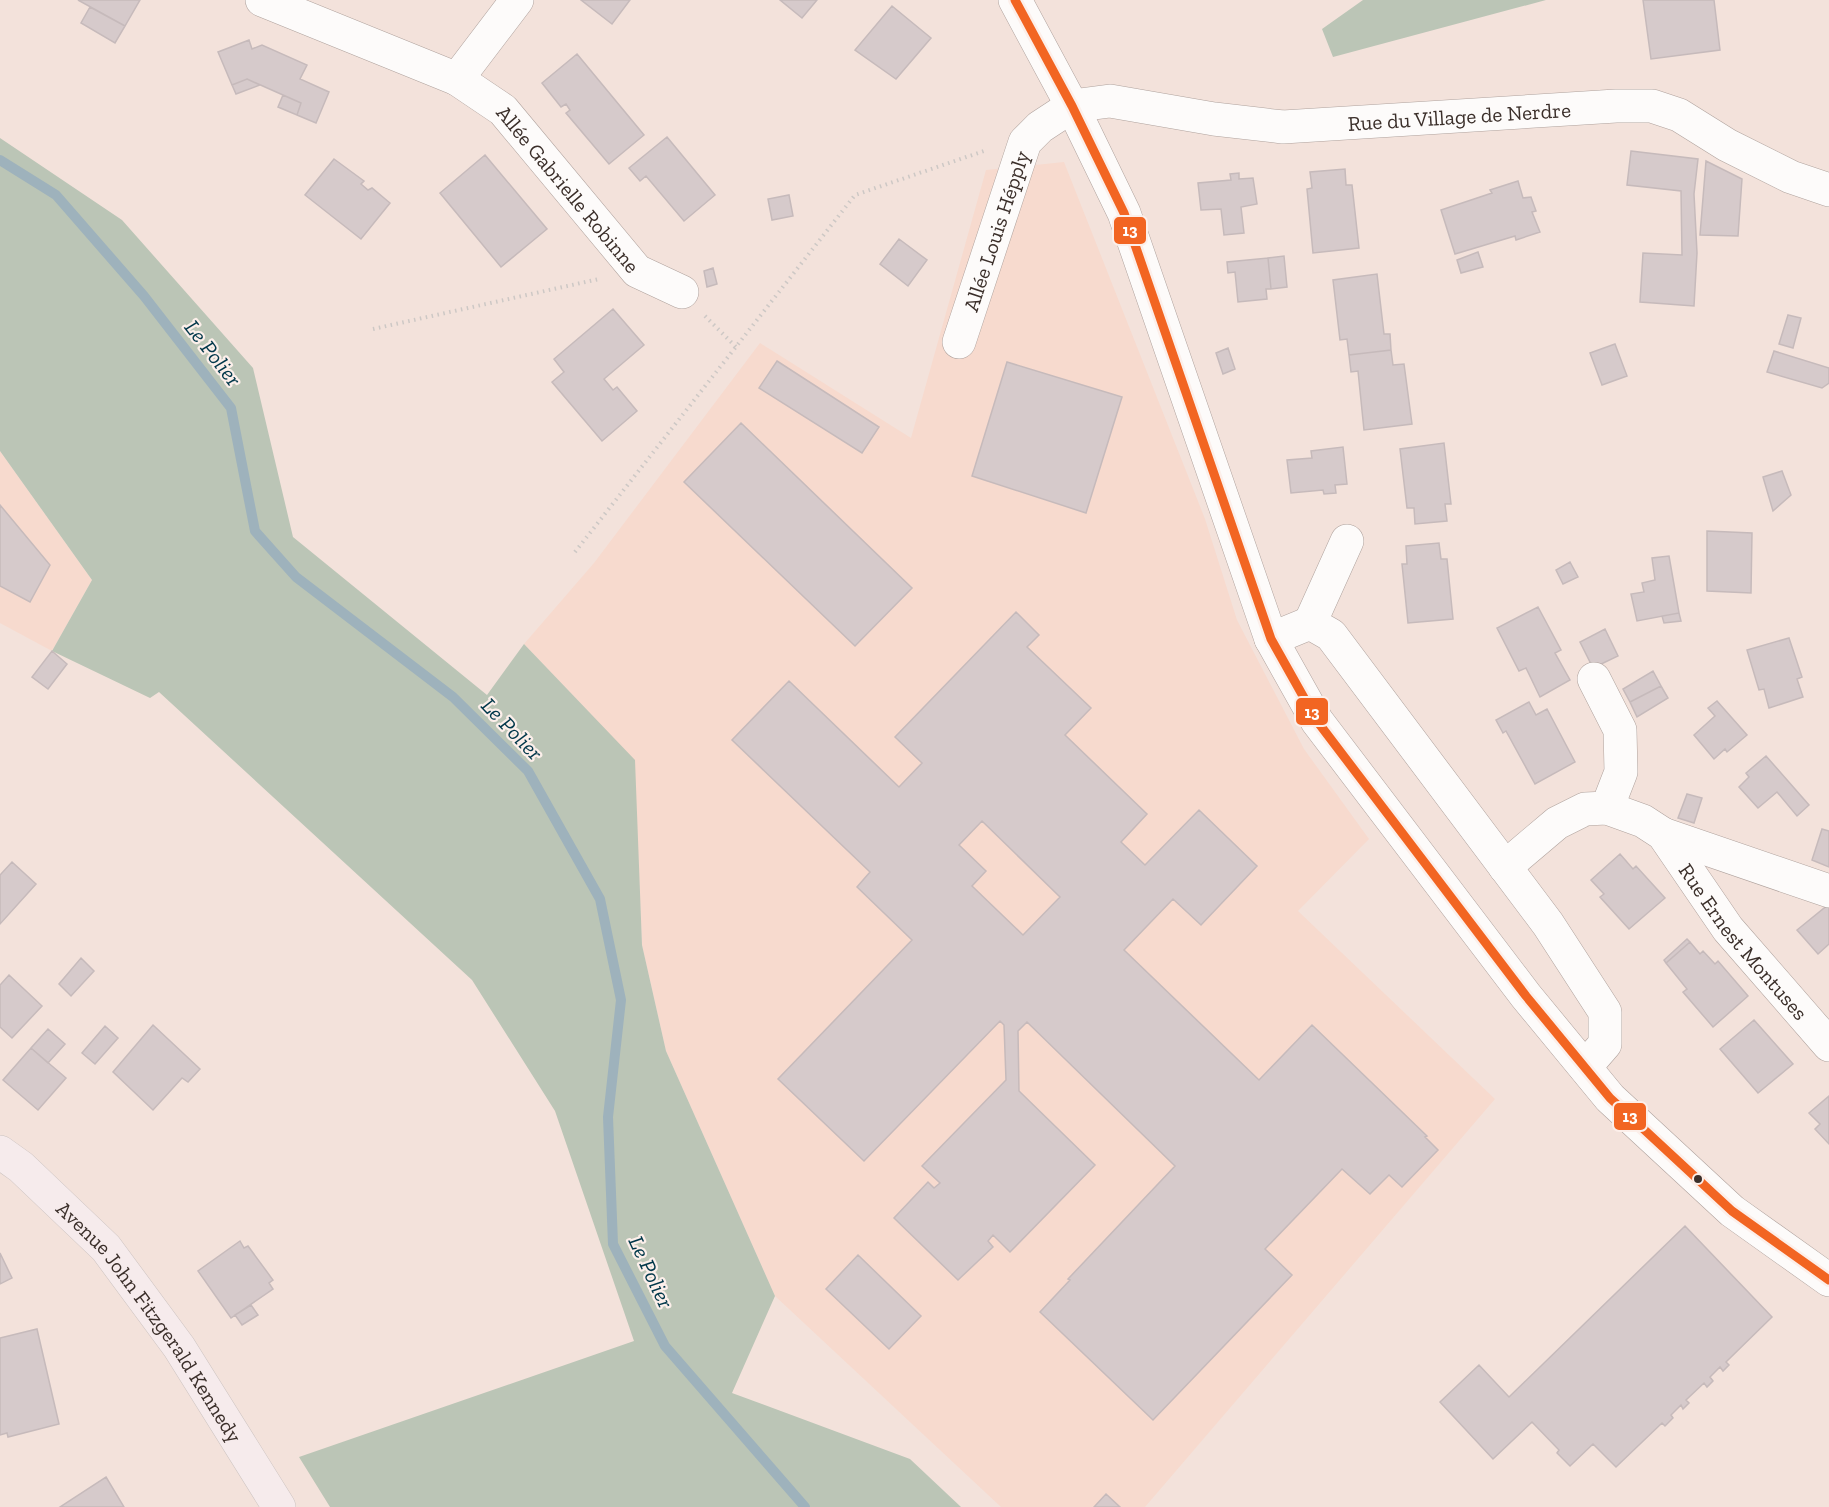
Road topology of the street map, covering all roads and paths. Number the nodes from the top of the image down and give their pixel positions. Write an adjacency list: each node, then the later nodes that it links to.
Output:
1 (262, 0): 4 (street, Allée Gabrielle Robinne)
2 (517, 0): 4 (street)
3 (1015, 0): 5 (street)
4 (457, 79): 8 (street, Allée Gabrielle Robinne)
5 (1072, 106): 6 (street, Allée Louis Hépply); 7 (street, Rue du Village de Nerdre); 16 (street)
6 (1025, 142): 11 (street, Allée Louis Hépply); 12 (path)
7 (1829, 190)
8 (637, 271): 9 (street, Allée Gabrielle Robinne); 10 (path)
9 (682, 292): 12 (path)
10 (373, 329)
11 (958, 342)
12 (736, 347): 14 (path)
13 (1347, 541): 15 (street)
14 (574, 552)
15 (1310, 623): 16 (street); 20 (street)
16 (1271, 639): 23 (street)
17 (1594, 679): 18 (street)
18 (1607, 808): 19 (street, Rue Ernest Montuses); 20 (street, Rue Ernest Montuses)
19 (1663, 834): 21 (street, Rue Ernest Montuses); 22 (street, Rue Ernest Montuses)
20 (1505, 867): 23 (street)
21 (1829, 891)
22 (1829, 1045)
23 (1585, 1067): 25 (street)
24 (0, 1152): 26 (main road, Avenue John Fitzgerald Kennedy)
25 (1829, 1280)
26 (279, 1507)

